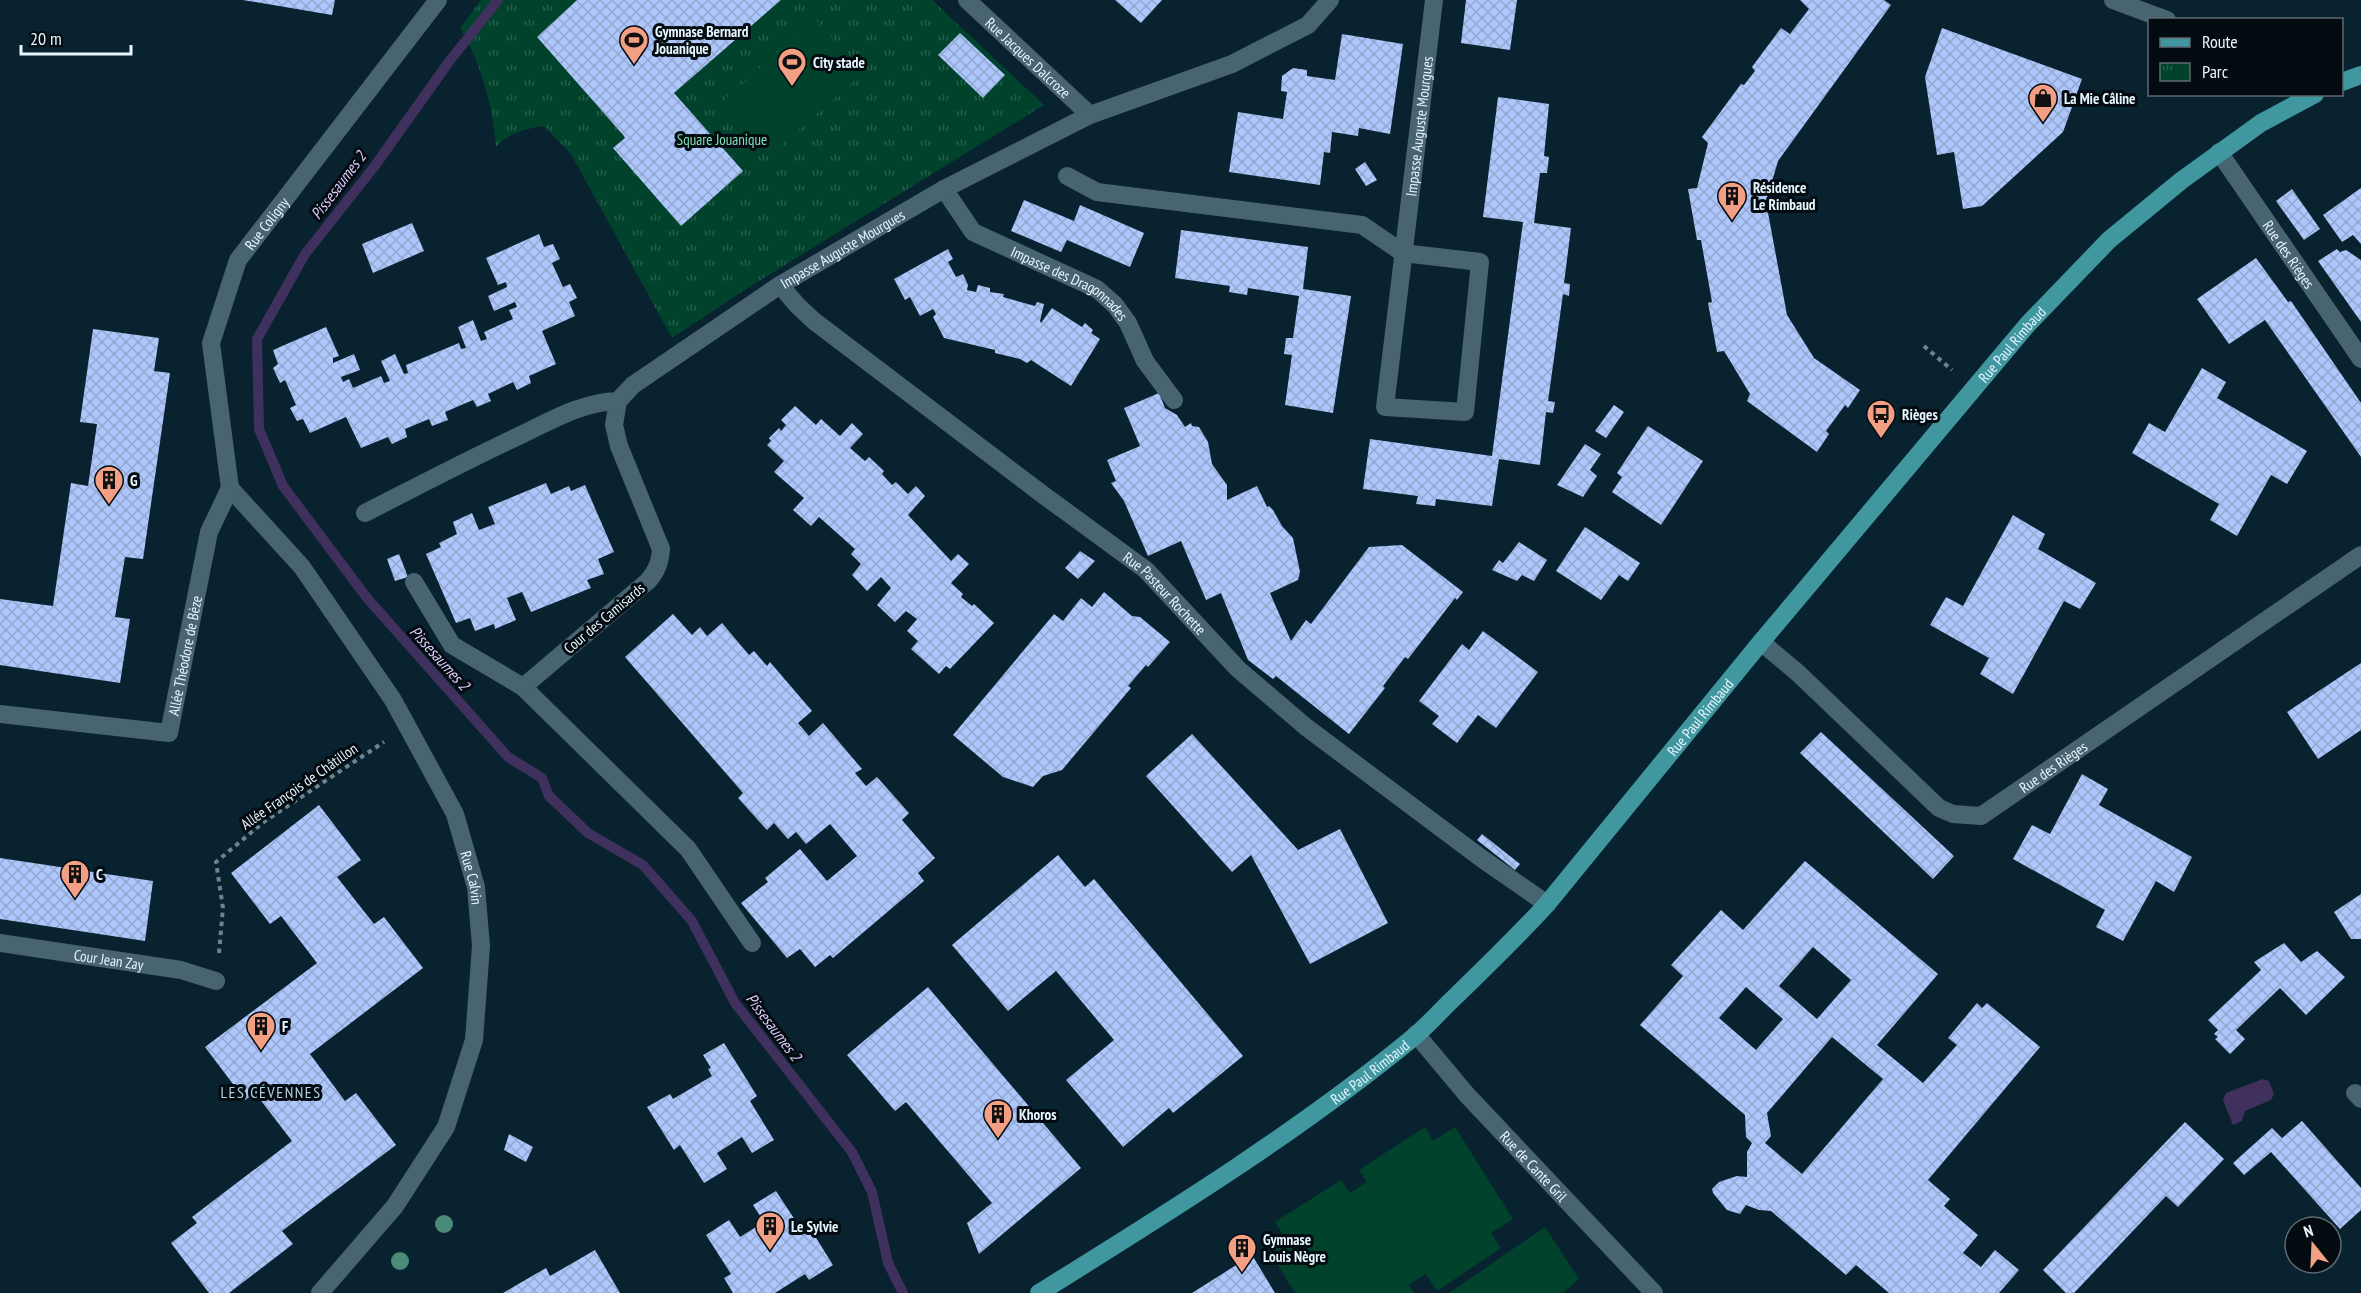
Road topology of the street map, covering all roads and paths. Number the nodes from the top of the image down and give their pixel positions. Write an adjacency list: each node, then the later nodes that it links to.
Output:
1 (438, 0): 19 (street, Rue Coligny)
2 (967, 0): 8 (street, Rue Jacques Dalcroze)
3 (1330, 0): 8 (street, Impasse Auguste Mourgues)
4 (1434, 0): 12 (street, Impasse Auguste Mourgues)
5 (2113, 0): 6 (street)
6 (2162, 18)
7 (2311, 96): 9 (main road, Rue Paul Rimbaud)
8 (1090, 115): 11 (street, Impasse Auguste Mourgues)
9 (2218, 152): 16 (street, Rue des Rièges); 23 (main road, Rue Paul Rimbaud)
10 (1067, 176): 12 (street, Impasse Auguste Mourgues)
11 (944, 189): 13 (street, Impasse Auguste Mourgues); 17 (street, Impasse des Dragonnades)
12 (1403, 253): 12 (street, Impasse Auguste Mourgues)
13 (780, 285): 18 (street, Impasse Auguste Mourgues); 27 (street, Rue Pasteur Rochette)
14 (1924, 346): 15 (path)
15 (1934, 355)
16 (2361, 359)
17 (1174, 400)
18 (618, 401): 20 (street); 24 (street, Cour des Camisards)
19 (230, 488): 25 (street, Allée Théodore de Bèze); 26 (street, Rue Calvin)
20 (365, 513)
21 (2361, 555): 23 (street, Rue des Rièges)
22 (414, 582): 24 (street)
23 (1761, 642): 27 (main road, Rue Paul Rimbaud)
24 (523, 687): 29 (street)
25 (0, 714)
26 (407, 726): 30 (path, Allée François de Châtillon); 32 (street, Rue Calvin)
27 (1547, 904): 31 (main road, Rue Paul Rimbaud)
28 (0, 943): 30 (street, Cour Jean Zay)
29 (753, 943)
30 (216, 981)
31 (1416, 1035): 33 (main road, Rue Paul Rimbaud); 34 (street, Rue de Cante Gril)
32 (320, 1293)
33 (1039, 1293)
34 (1654, 1293)

